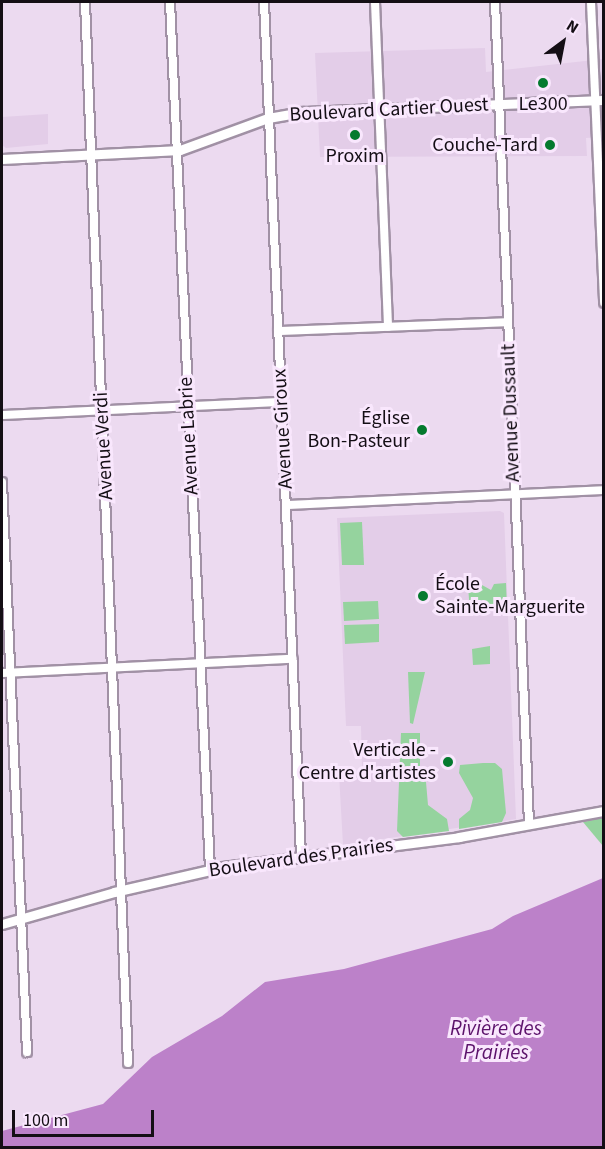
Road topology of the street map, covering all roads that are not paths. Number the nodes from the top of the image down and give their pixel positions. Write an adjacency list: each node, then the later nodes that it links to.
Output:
1 (85, 2): 12 (street, Avenue Verdi)
2 (170, 2): 11 (street, Avenue Labrie)
3 (264, 2): 10 (street, Avenue Giroux)
4 (375, 2): 9 (street)
5 (495, 2): 8 (street, Avenue Dussault)
6 (591, 2): 7 (street)
7 (599, 100): 8 (street, Boulevard Cartier Ouest); 14 (street)
8 (499, 104): 9 (street, Boulevard Cartier Ouest); 15 (street, Avenue Dussault)
9 (381, 109): 10 (street, Boulevard Cartier Ouest); 16 (street)
10 (268, 118): 11 (street, Boulevard Cartier Ouest); 17 (street, Avenue Giroux)
11 (177, 150): 12 (street, Boulevard Cartier Ouest); 19 (street, Avenue Labrie)
12 (91, 155): 13 (street, Boulevard Cartier Ouest); 20 (street, Avenue Verdi)
13 (2, 159)
14 (603, 303)
15 (508, 322): 16 (street); 24 (street, Avenue Dussault)
16 (388, 327): 17 (street)
17 (278, 331): 18 (street, Avenue Giroux)
18 (280, 402): 19 (street); 25 (street, Avenue Giroux)
19 (188, 406): 20 (street); 27 (street, Avenue Labrie)
20 (102, 410): 21 (street); 28 (street, Avenue Verdi)
21 (2, 415)
22 (2, 482): 29 (street)
23 (603, 490): 24 (street)
24 (515, 494): 25 (street); 31 (street, Avenue Dussault)
25 (287, 505): 26 (street, Avenue Giroux)
26 (293, 659): 27 (street); 32 (street, Avenue Giroux)
27 (199, 664): 28 (street); 33 (street, Avenue Labrie)
28 (113, 668): 29 (street); 34 (street, Avenue Verdi)
29 (6, 673): 35 (street)
30 (603, 811): 31 (street, Boulevard des Prairies)
31 (529, 824): 32 (street, Boulevard des Prairies)
32 (301, 857): 33 (street, Boulevard des Prairies)
33 (210, 870): 34 (street, Boulevard des Prairies)
34 (122, 890): 35 (street, Boulevard des Prairies); 38 (street, Avenue Verdi)
35 (19, 917): 36 (street, Boulevard des Prairies); 37 (street)
36 (2, 924)
37 (27, 1052)
38 (128, 1063)

